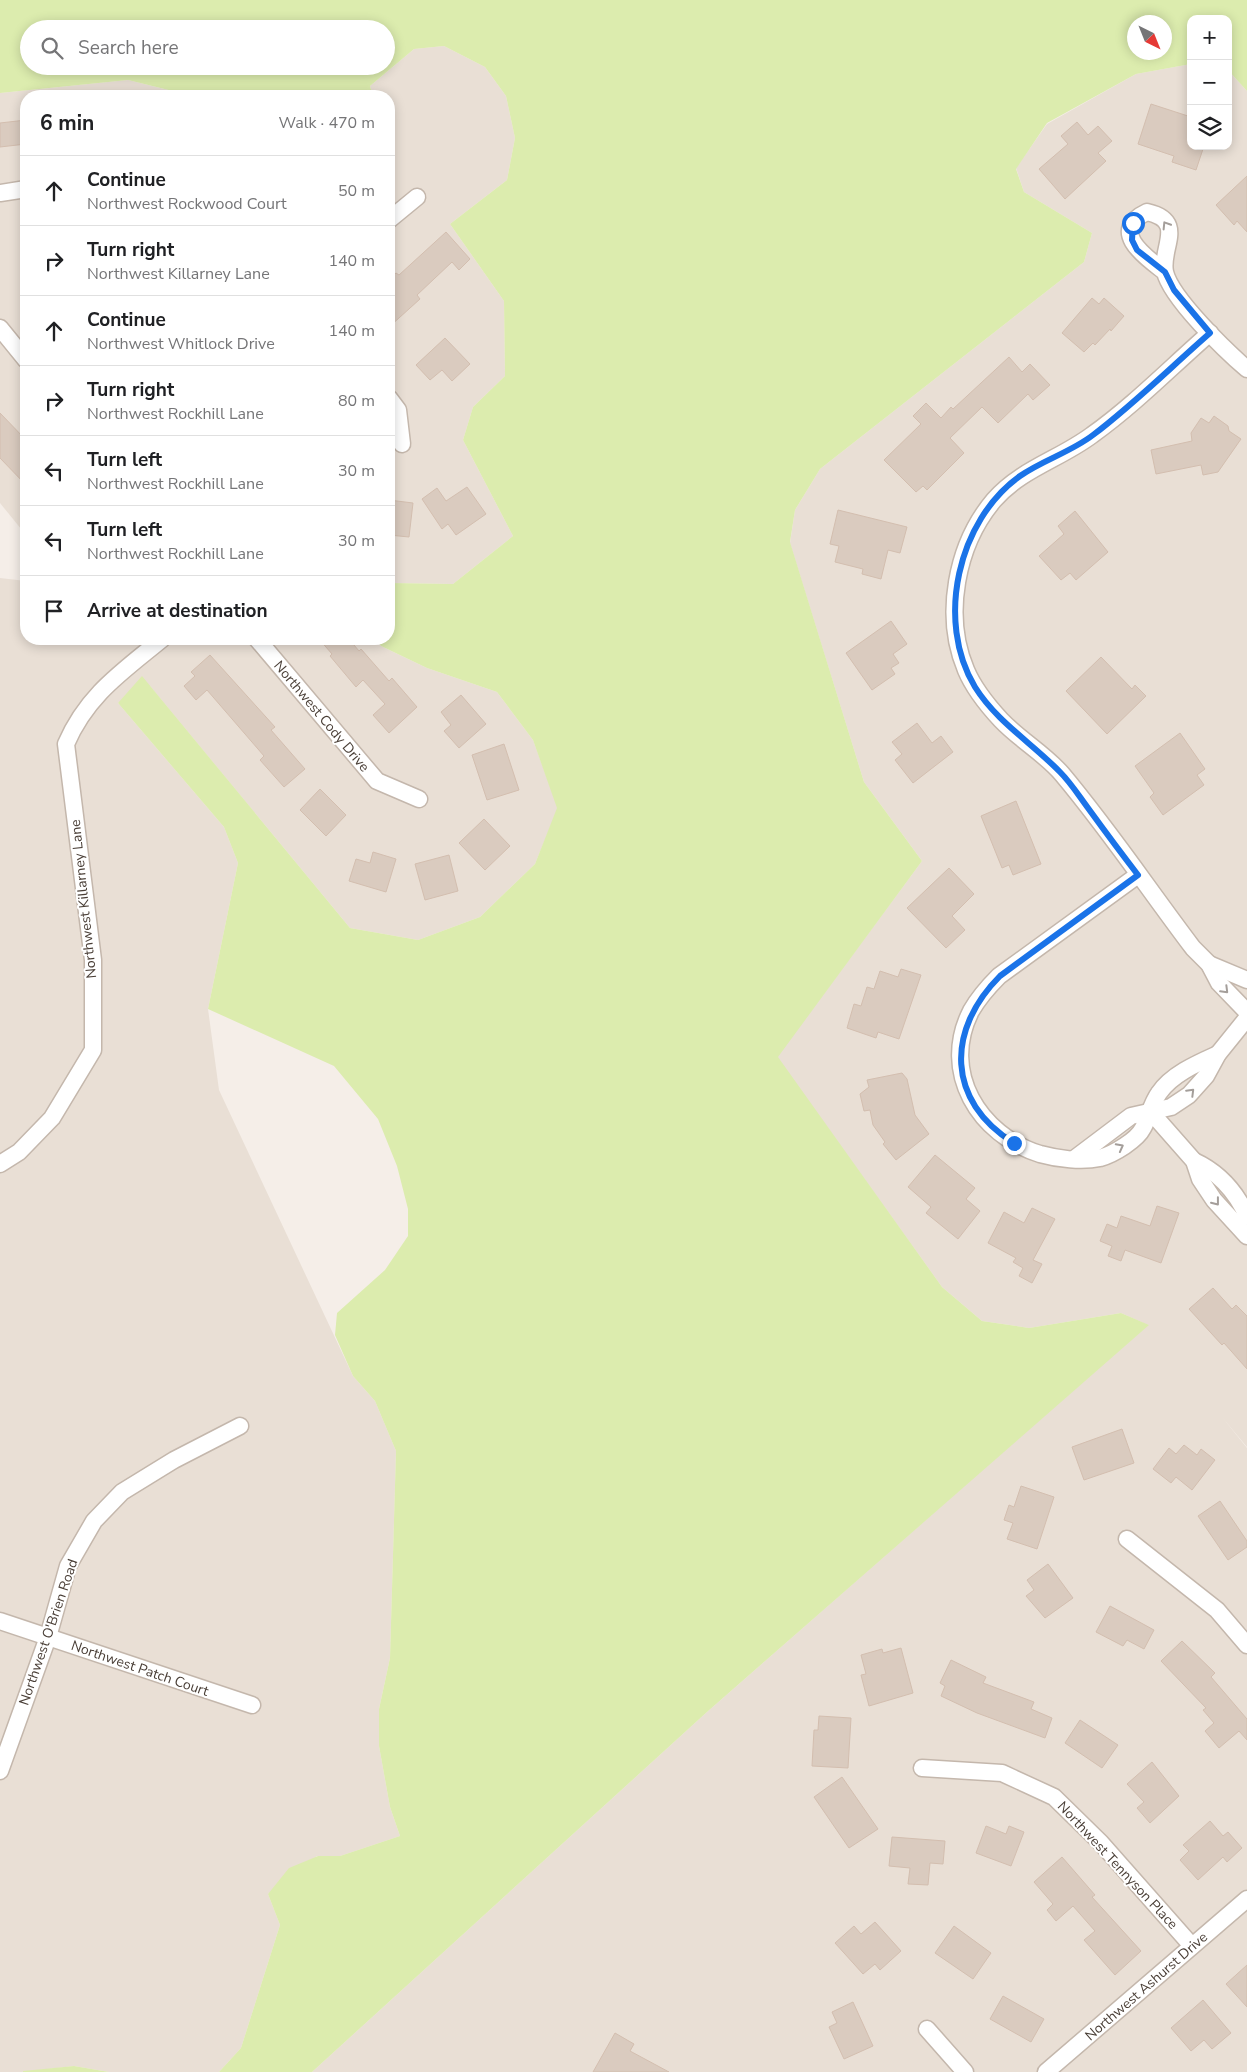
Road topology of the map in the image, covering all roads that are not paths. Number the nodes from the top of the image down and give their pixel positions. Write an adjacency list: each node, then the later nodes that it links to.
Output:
1 (20, 190): 2 (street)
2 (0, 192)
3 (418, 197): 4 (street)
4 (395, 215)
5 (1165, 272): 7 (street)
6 (0, 328): 8 (street)
7 (1210, 333): 9 (street); 15 (street)
8 (20, 353)
9 (1247, 369)
10 (395, 406): 11 (street)
11 (402, 444)
12 (155, 645): 22 (street, Northwest Killarney Lane)
13 (263, 645): 14 (street, Northwest Cody Drive)
14 (419, 799)
15 (1138, 875): 16 (street); 20 (street)
16 (1209, 964): 17 (street); 18 (street, one-way to 18)
17 (1247, 980)
18 (1247, 1012)
19 (1247, 1018): 20 (street)
20 (1150, 1111): 21 (street)
21 (1194, 1161): 23 (street); 24 (street, one-way to 24)
22 (0, 1164)
23 (1247, 1216)
24 (1247, 1236)
25 (240, 1426): 28 (street, Northwest O'Brien Road)
26 (1127, 1539): 29 (street)
27 (0, 1621): 28 (street, Northwest Patch Court)
28 (48, 1637): 30 (street, Northwest Patch Court); 32 (street, Northwest O'Brien Road)
29 (1247, 1645)
30 (252, 1705)
31 (922, 1768): 34 (street, Northwest Tennyson Place)
32 (0, 1771)
33 (1247, 1900): 34 (street, Northwest Ashurst Drive)
34 (1192, 1946): 37 (street, Northwest Ashurst Drive)
35 (927, 2029): 36 (street)
36 (965, 2072)
37 (1046, 2072)

